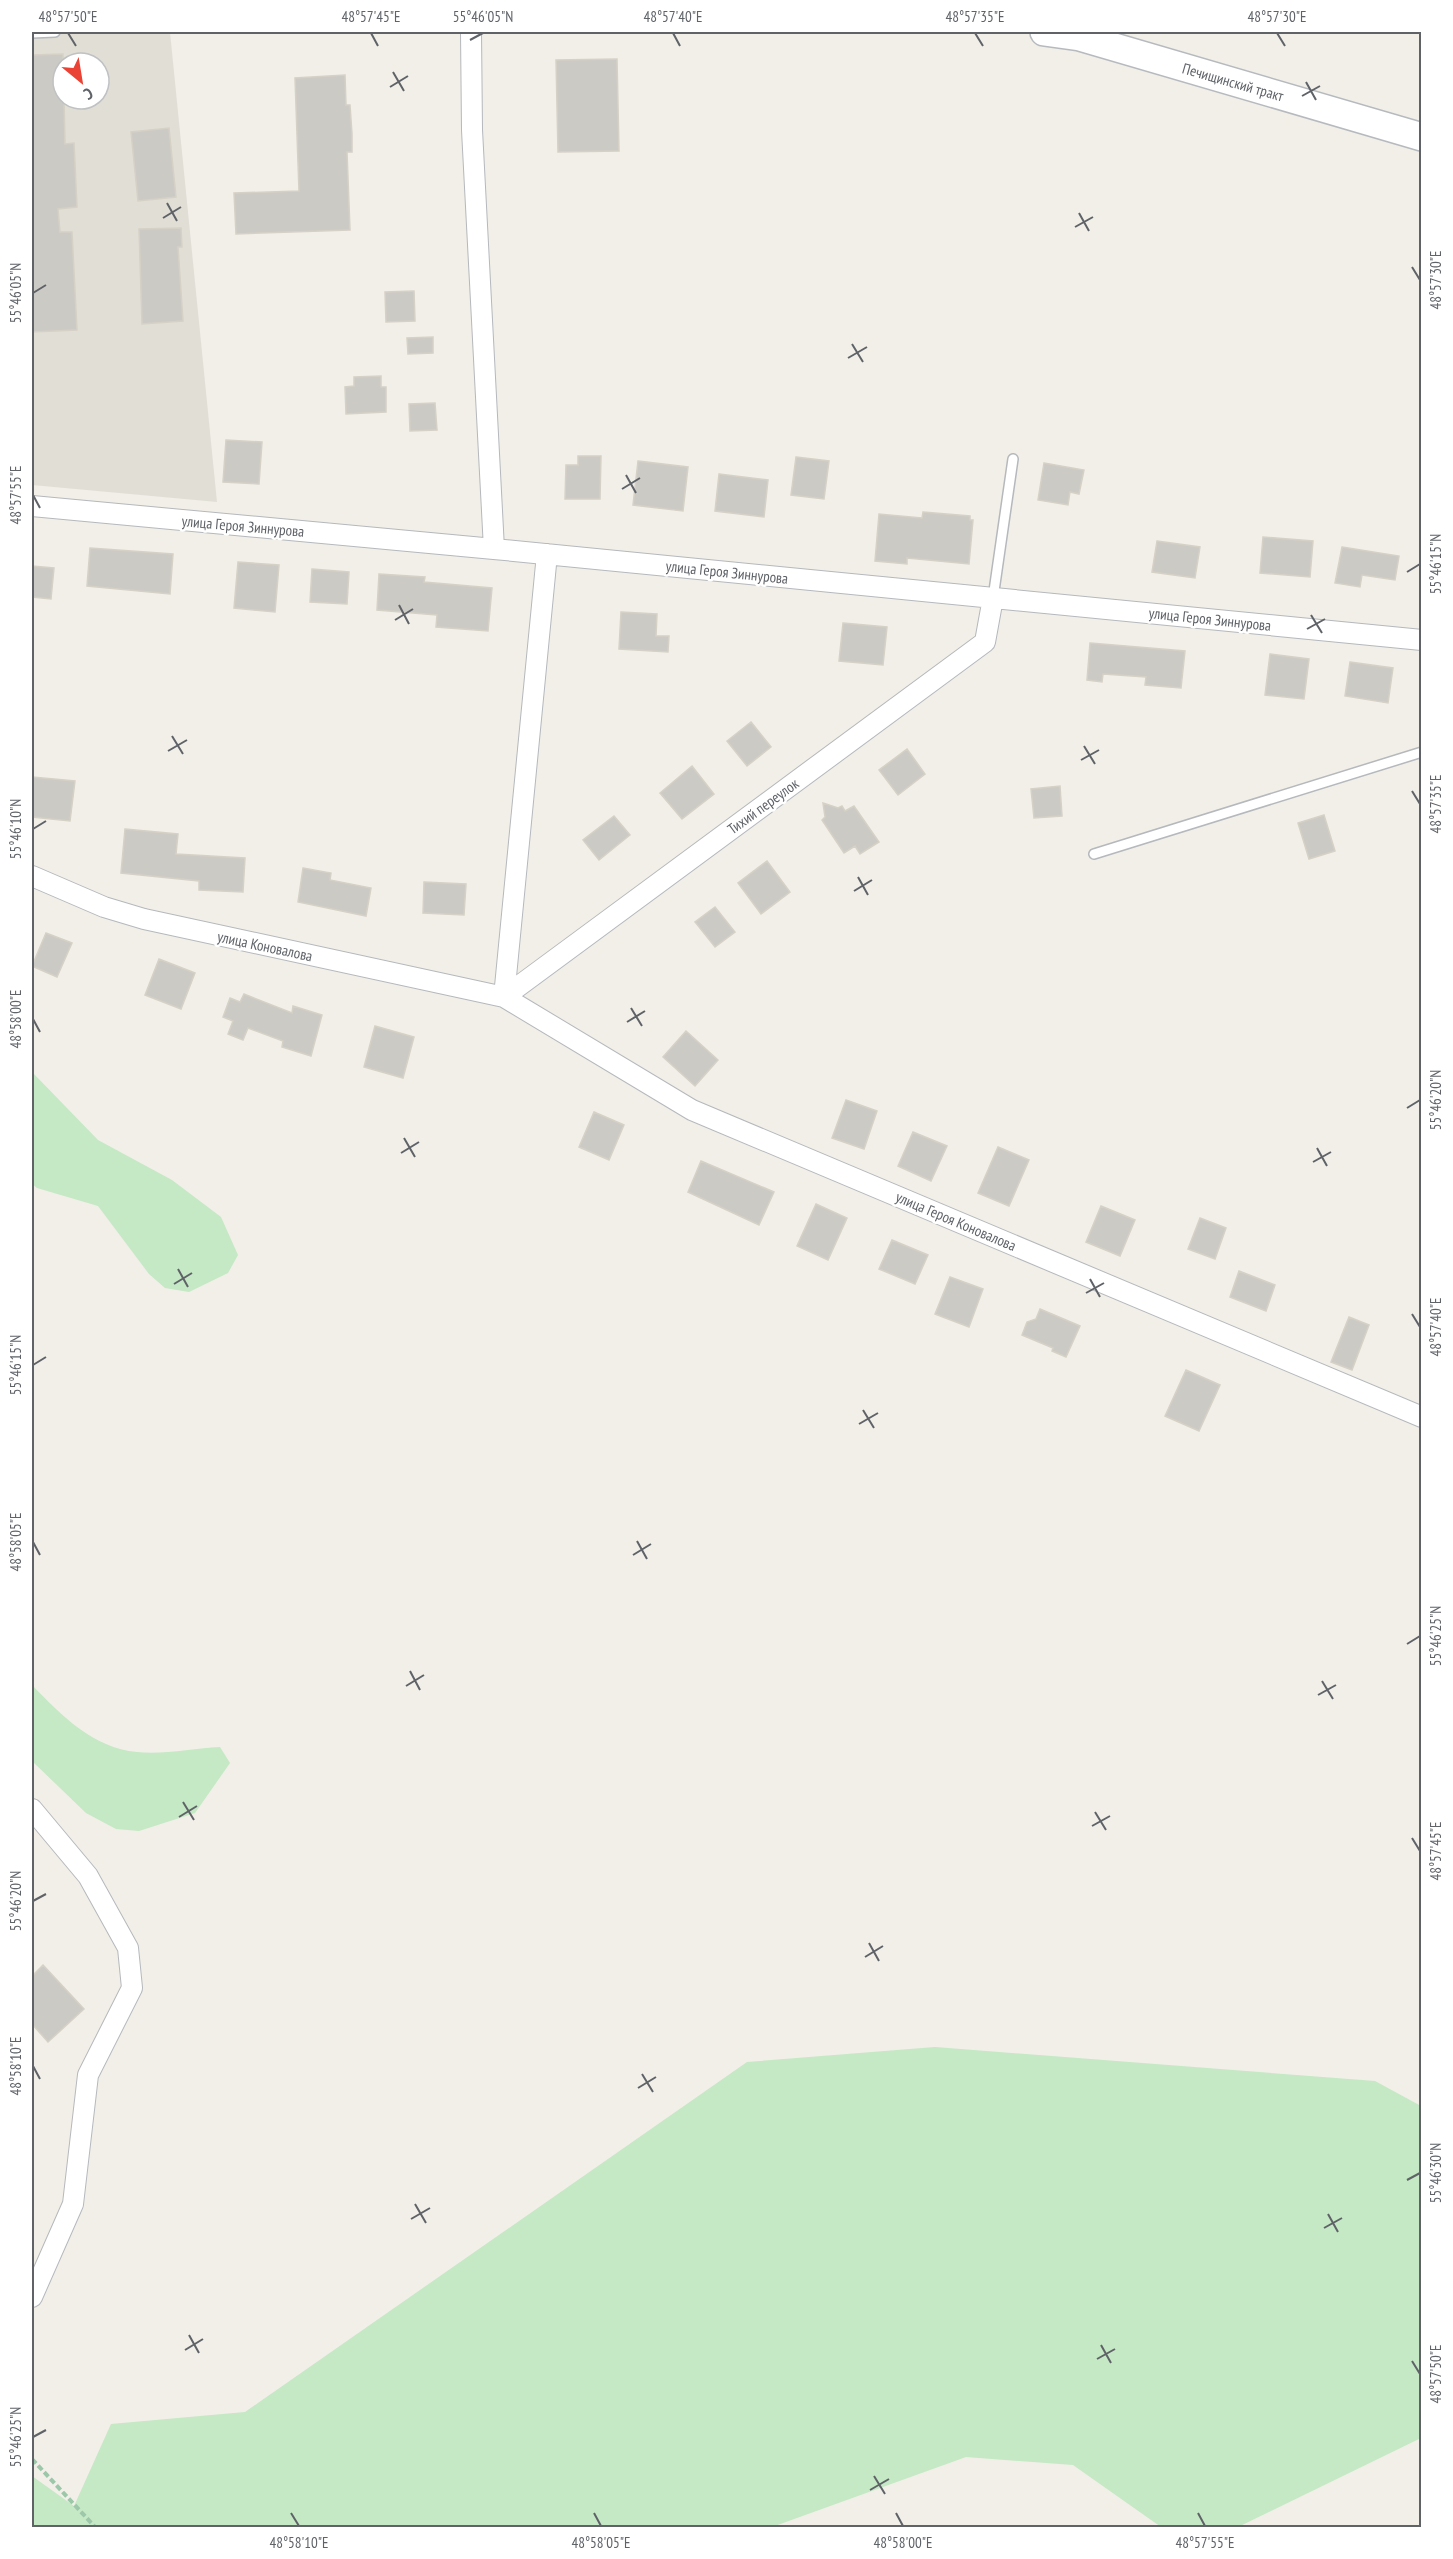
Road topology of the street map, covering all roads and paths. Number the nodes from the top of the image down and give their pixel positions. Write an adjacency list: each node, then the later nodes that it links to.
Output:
1 (55, 32): 4 (lane)
2 (471, 32): 8 (street)
3 (1044, 32): 5 (street, Печищинский тракт)
4 (32, 33)
5 (1422, 137)
6 (1014, 459): 10 (lane)
7 (32, 506): 8 (street, улица Героя Зиннурова)
8 (494, 549): 9 (street, улица Героя Зиннурова)
9 (547, 554): 10 (street, улица Героя Зиннурова); 15 (street)
10 (993, 598): 11 (street, улица Героя Зиннурова); 15 (street, Тихий переулок)
11 (1422, 640)
12 (1422, 752): 13 (lane)
13 (1094, 854)
14 (32, 876): 15 (street, улица Коновалова)
15 (504, 997): 16 (street, улица Героя Коновалова)
16 (1422, 1417)
17 (32, 1809): 18 (street)
18 (32, 2297)
19 (32, 2459): 20 (path)
20 (96, 2528)

